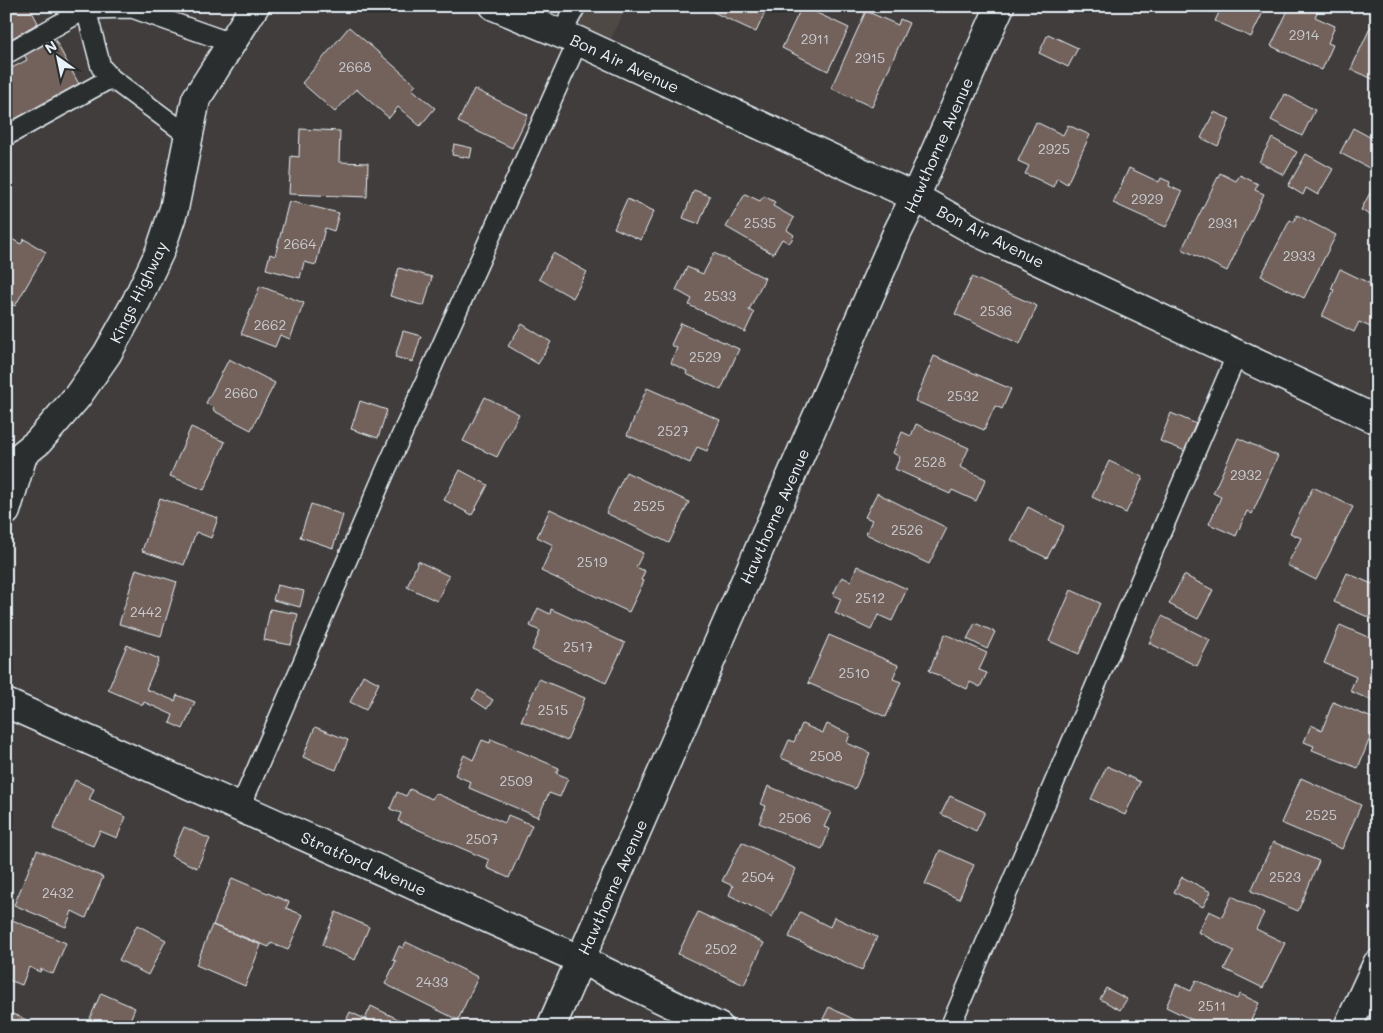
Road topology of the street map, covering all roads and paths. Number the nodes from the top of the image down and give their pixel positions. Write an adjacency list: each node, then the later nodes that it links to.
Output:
1 (256, 6): 7 (street, Kings Highway)
2 (494, 6): 6 (street, Bon Air Avenue)
3 (576, 6): 6 (lane)
4 (1000, 6): 12 (street, Hawthorne Avenue)
5 (85, 8): 7 (lane); 8 (lane); 9 (lane)
6 (569, 37): 12 (street, Bon Air Avenue); 18 (lane)
7 (231, 43): 11 (street, Kings Highway)
8 (6, 54)
9 (111, 78): 10 (lane); 11 (lane)
10 (6, 136)
11 (189, 136): 15 (street, Kings Highway)
12 (915, 197): 13 (street, Bon Air Avenue); 19 (street, Hawthorne Avenue)
13 (1237, 354): 14 (street, Bon Air Avenue); 23 (lane)
14 (1377, 420)
15 (15, 461): 16 (street)
16 (6, 511)
17 (6, 703): 18 (street, Stratford Avenue)
18 (240, 808): 19 (street, Stratford Avenue)
19 (581, 960): 21 (street, Hawthorne Avenue); 22 (street, Stratford Avenue)
20 (1377, 964): 24 (street)
21 (551, 1027)
22 (719, 1027)
23 (950, 1027)
24 (1348, 1027)

